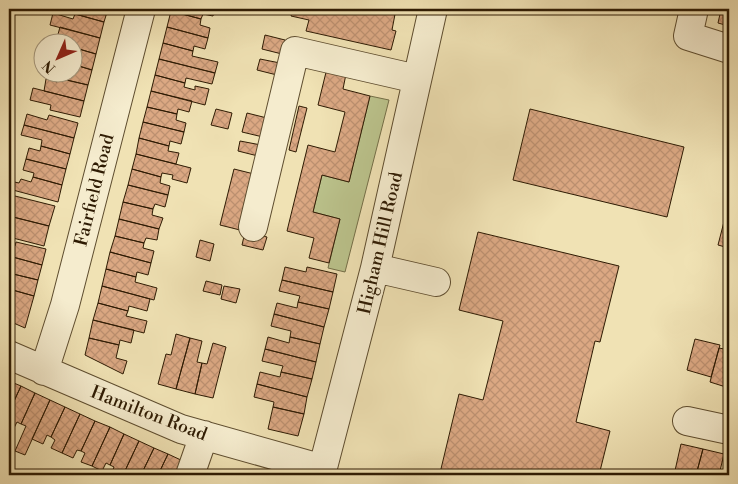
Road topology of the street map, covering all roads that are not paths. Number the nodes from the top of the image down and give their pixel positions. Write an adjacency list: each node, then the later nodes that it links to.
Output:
1 (141, 9): 10 (street, Fairfield Road)
2 (432, 9): 5 (street, Higham Hill Road)
3 (694, 9): 4 (street)
4 (729, 49)
5 (417, 79): 6 (street); 7 (street, Higham Hill Road)
6 (253, 227)
7 (375, 268): 8 (street); 14 (street, Higham Hill Road)
8 (436, 282)
9 (9, 355): 10 (street, Hamilton Road)
10 (44, 371): 13 (street, Hamilton Road)
11 (687, 421): 12 (street)
12 (729, 430)
13 (204, 435): 14 (street, Hamilton Road); 15 (street)
14 (322, 472)
15 (190, 475)

